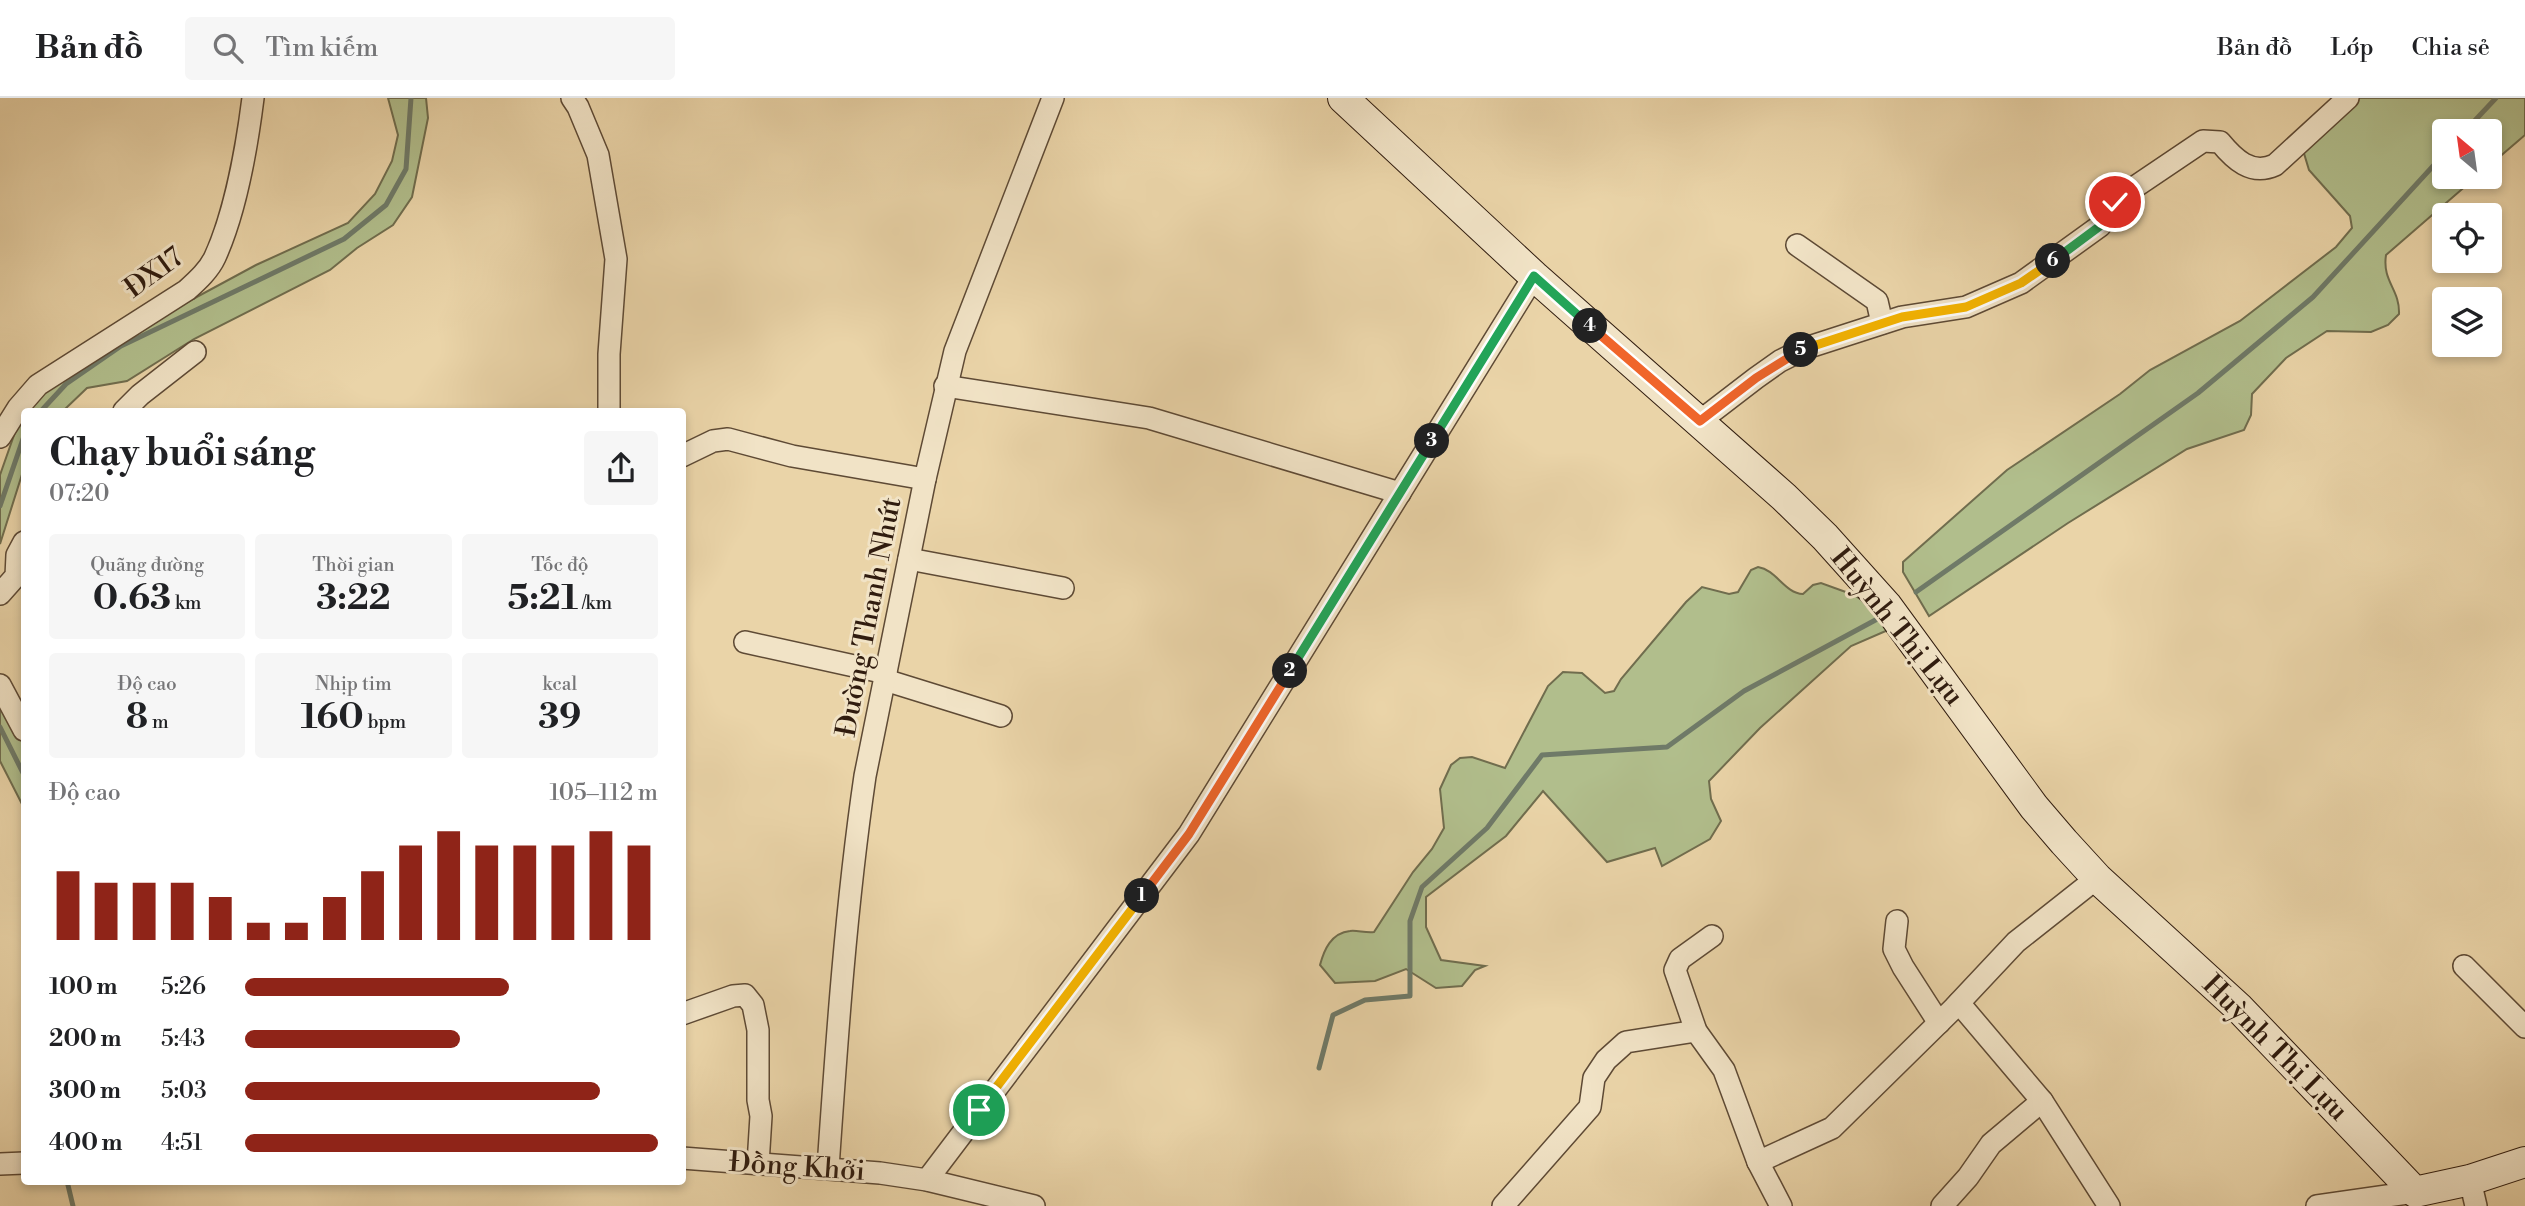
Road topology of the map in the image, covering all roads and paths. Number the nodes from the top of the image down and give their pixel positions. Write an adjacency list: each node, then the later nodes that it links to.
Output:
1 (253, 98): 14 (street, ĐX17)
2 (572, 98): 12 (street)
3 (1054, 98): 10 (street, Đường Thanh Nhứt)
4 (1343, 98): 7 (street, Huỳnh Thị Lựu)
5 (2348, 98): 8 (street)
6 (1797, 245): 8 (street)
7 (1534, 276): 13 (street, Huỳnh Thị Lựu); 17 (street)
8 (1882, 323): 13 (street)
9 (195, 352): 11 (street)
10 (945, 386): 16 (street, Đường Thanh Nhứt); 17 (street)
11 (127, 408)
12 (609, 408)
13 (1700, 421): 27 (street, Huỳnh Thị Lựu)
14 (0, 437)
15 (686, 454): 16 (street)
16 (925, 479): 19 (street, Đường Thanh Nhứt)
17 (1400, 493): 44 (street)
18 (21, 548): 21 (street)
19 (909, 559): 20 (street); 23 (street, Đường Thanh Nhứt)
20 (1063, 588)
21 (0, 594)
22 (746, 642): 23 (street)
23 (885, 676): 25 (street); 43 (street, Đường Thanh Nhứt)
24 (0, 685): 26 (street)
25 (1001, 716)
26 (21, 724)
27 (2097, 878): 31 (street); 45 (street, Huỳnh Thị Lựu)
28 (1897, 921): 33 (street)
29 (1712, 936): 35 (street)
30 (2464, 966): 34 (street)
31 (1959, 1003): 33 (street); 36 (street)
32 (686, 1013): 42 (street)
33 (1939, 1023): 38 (street)
34 (2525, 1027)
35 (1696, 1031): 38 (street); 48 (street)
36 (2042, 1101): 50 (street); 51 (street)
37 (686, 1158): 42 (street, Đồng Khởi)
38 (1758, 1162): 49 (street)
39 (2525, 1162): 46 (street)
40 (21, 1163): 41 (street)
41 (0, 1164)
42 (758, 1164): 43 (street, Đồng Khởi)
43 (828, 1168): 44 (street, Đồng Khởi)
44 (927, 1180): 47 (street, Đồng Khởi)
45 (2414, 1192): 46 (street); 52 (street)
46 (2473, 1193)
47 (1034, 1206)
48 (1503, 1206)
49 (1781, 1206)
50 (1942, 1206)
51 (2109, 1206)
52 (2317, 1206)

